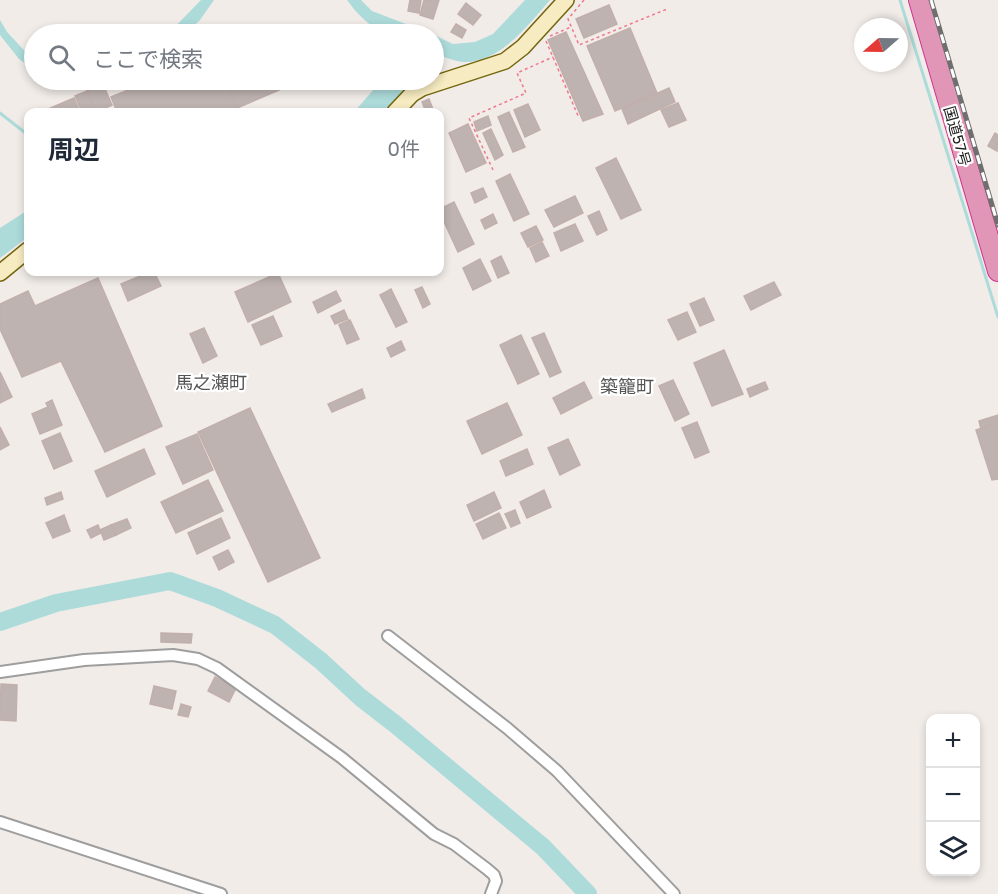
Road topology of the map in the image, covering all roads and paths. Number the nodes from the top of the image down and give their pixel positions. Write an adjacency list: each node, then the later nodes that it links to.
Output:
1 (566, 0): 7 (street)
2 (584, 0): 5 (path)
3 (920, 0): 13 (highway, 国道57号)
4 (667, 9): 5 (path)
5 (571, 27): 6 (path)
6 (553, 57): 10 (path); 11 (path)
7 (444, 81)
8 (419, 90): 9 (street)
9 (399, 108)
10 (579, 118)
11 (493, 170)
12 (24, 253): 14 (street)
13 (998, 272)
14 (0, 273)
15 (388, 636): 20 (street)
16 (0, 672): 19 (street)
17 (0, 822): 18 (street)
18 (221, 894)
19 (491, 894)
20 (674, 894)

